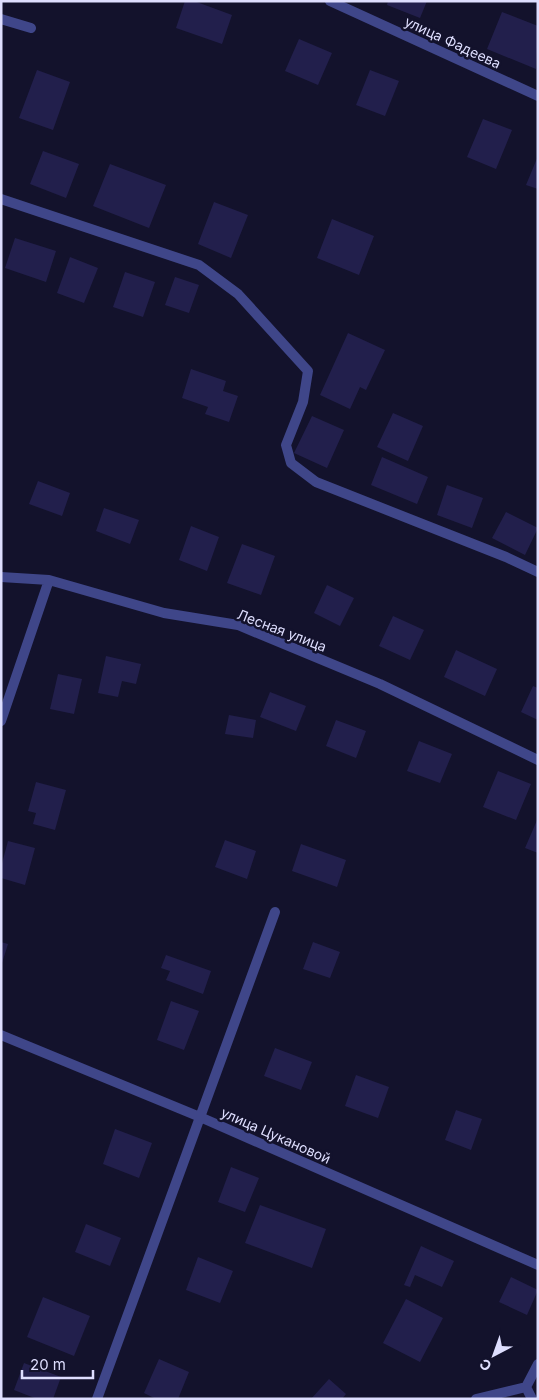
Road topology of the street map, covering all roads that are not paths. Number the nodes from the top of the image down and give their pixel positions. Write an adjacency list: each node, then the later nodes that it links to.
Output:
1 (330, 1): 4 (street, улица Фадеева)
2 (1, 19): 3 (street)
3 (31, 28)
4 (538, 96)
5 (1, 199): 6 (street)
6 (538, 572)
7 (1, 577): 8 (street, Лесная улица)
8 (49, 580): 9 (street); 10 (street, Лесная улица)
9 (1, 721)
10 (538, 760)
11 (275, 912): 13 (street)
12 (1, 1035): 13 (street, улица Цукановой)
13 (200, 1117): 14 (street, улица Цукановой); 17 (street)
14 (538, 1265)
15 (538, 1364): 16 (street)
16 (526, 1387): 18 (street); 19 (street)
17 (97, 1399)
18 (476, 1399)
19 (532, 1399)

